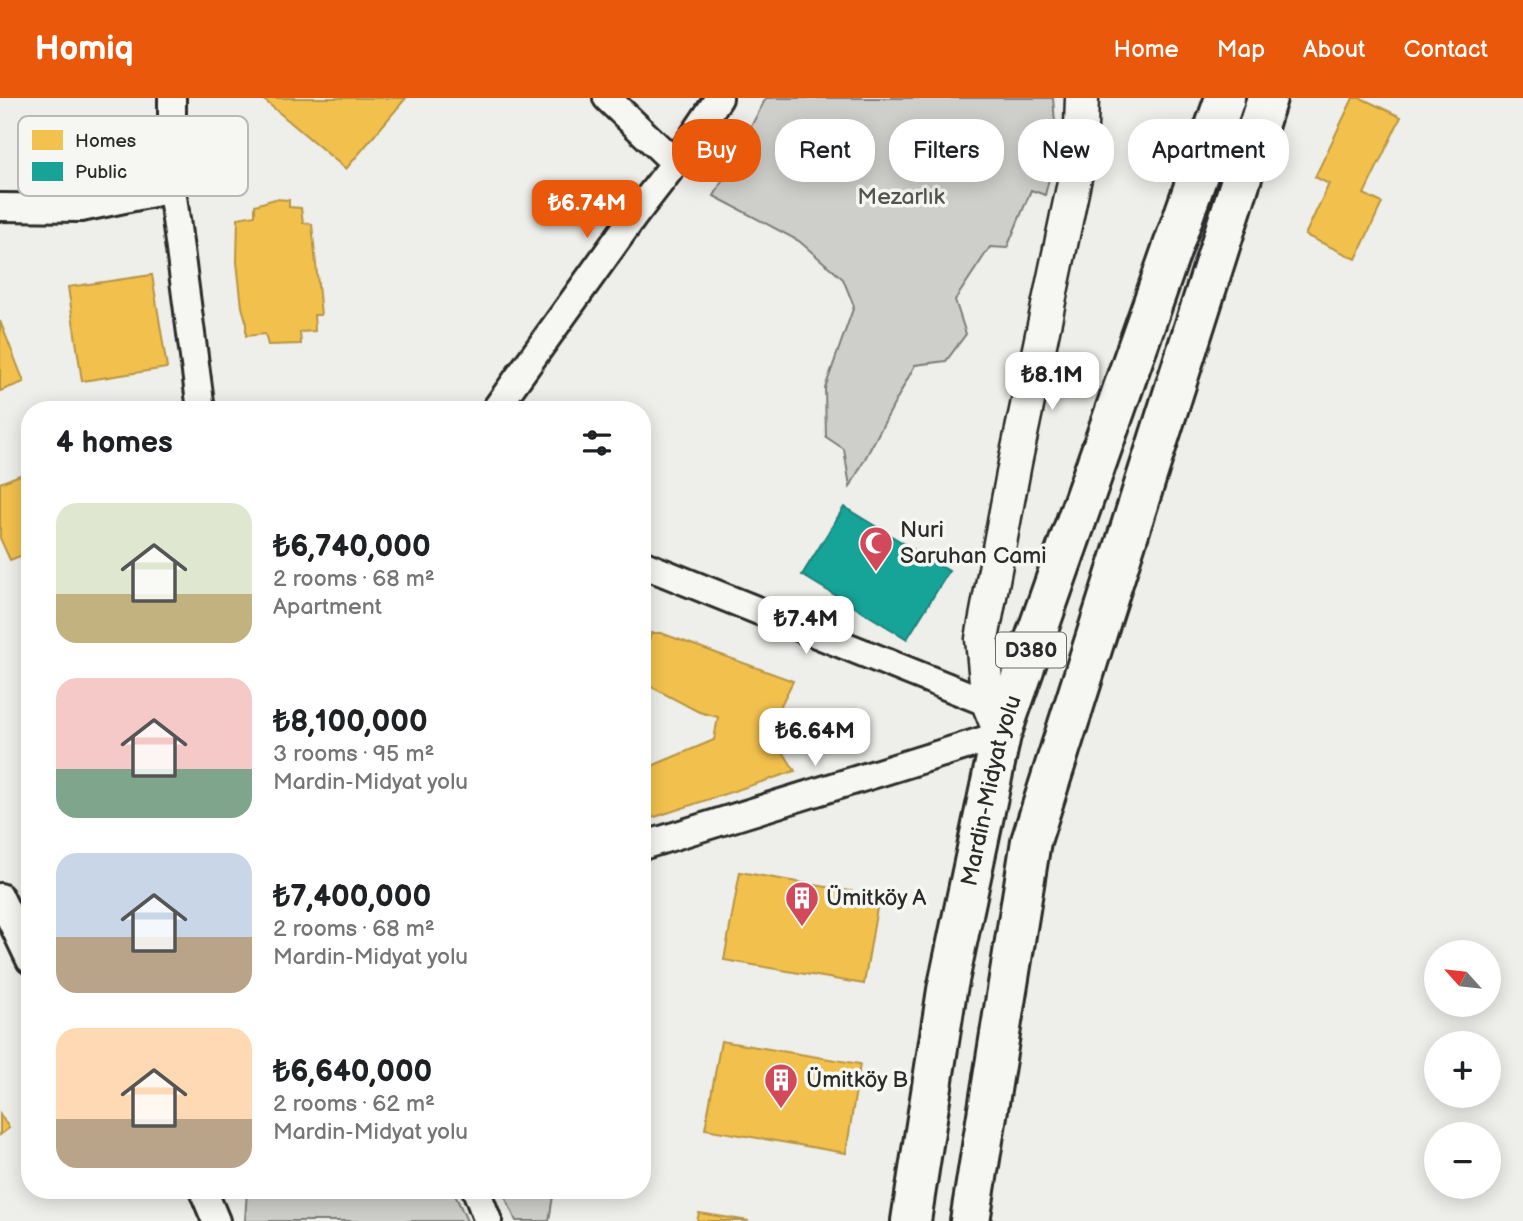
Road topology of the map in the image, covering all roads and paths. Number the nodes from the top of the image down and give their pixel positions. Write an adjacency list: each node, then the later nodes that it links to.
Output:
1 (172, 98): 7 (street)
2 (607, 98): 9 (street)
3 (719, 98): 8 (street)
4 (1082, 98): 17 (street)
5 (1225, 98): 17 (highway, Mardin-Midyat yolu / D380)
6 (1267, 98): 26 (highway, D380)
7 (172, 116)
8 (705, 119)
9 (672, 160)
10 (672, 167): 15 (street)
11 (138, 196): 13 (street)
12 (173, 196): 14 (street)
13 (0, 207)
14 (200, 401)
15 (501, 401)
16 (651, 569): 17 (street)
17 (995, 719): 18 (street); 25 (highway, Mardin-Midyat yolu / D380)
18 (651, 843)
19 (0, 897): 20 (street)
20 (21, 941)
21 (207, 1199): 23 (street)
22 (479, 1199): 24 (street)
23 (216, 1221)
24 (488, 1221)
25 (911, 1221)
26 (970, 1221)

